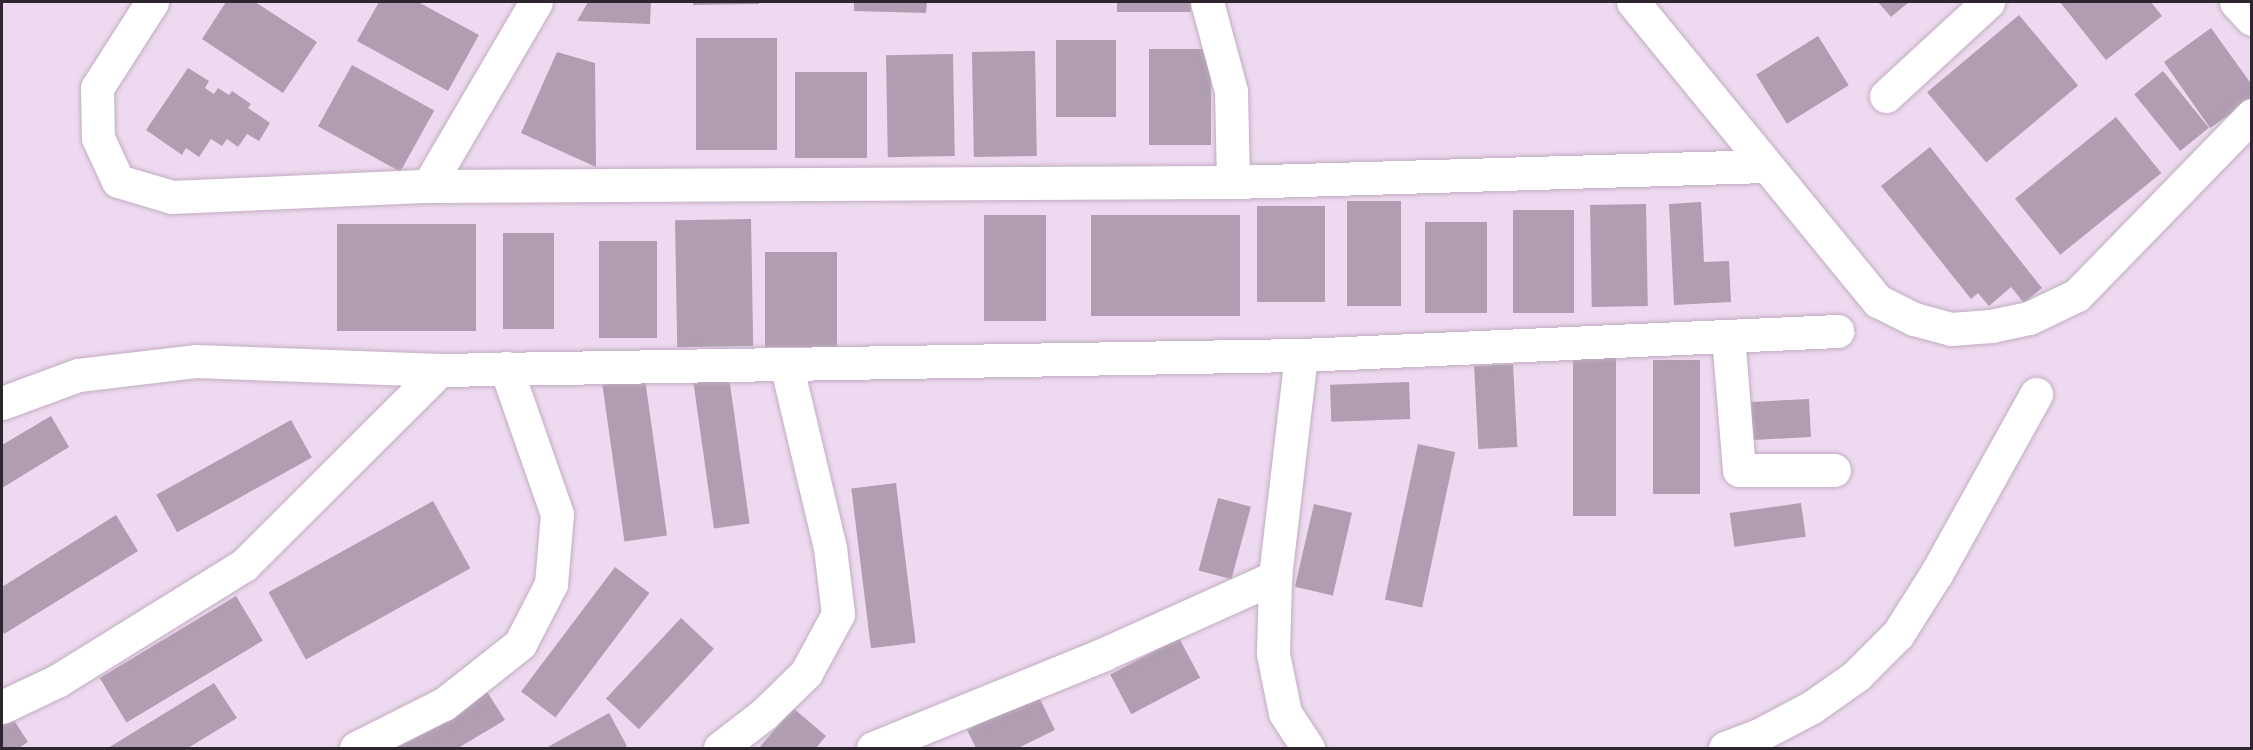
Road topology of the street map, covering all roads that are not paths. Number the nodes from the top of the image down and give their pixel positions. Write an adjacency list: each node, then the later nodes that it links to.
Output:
1 (152, 2): 12 (street)
2 (536, 2): 12 (street)
3 (1207, 2): 11 (street)
4 (1633, 2): 10 (street)
5 (1988, 2): 8 (street)
6 (2235, 2): 7 (street)
7 (2252, 19)
8 (1886, 96)
9 (2252, 116): 10 (street)
10 (1766, 166): 11 (street)
11 (1233, 182): 12 (street)
12 (428, 186)
13 (1837, 331): 14 (street)
14 (1728, 336): 15 (street); 21 (street)
15 (1301, 355): 16 (street); 22 (street)
16 (786, 364): 17 (street); 25 (street)
17 (506, 368): 18 (street); 24 (street)
18 (440, 370): 20 (street); 23 (street)
19 (2036, 394): 28 (street)
20 (2, 403)
21 (1834, 470)
22 (1275, 578): 26 (street); 27 (street)
23 (2, 707)
24 (356, 748)
25 (720, 748)
26 (873, 748)
27 (1308, 748)
28 (1725, 748)

